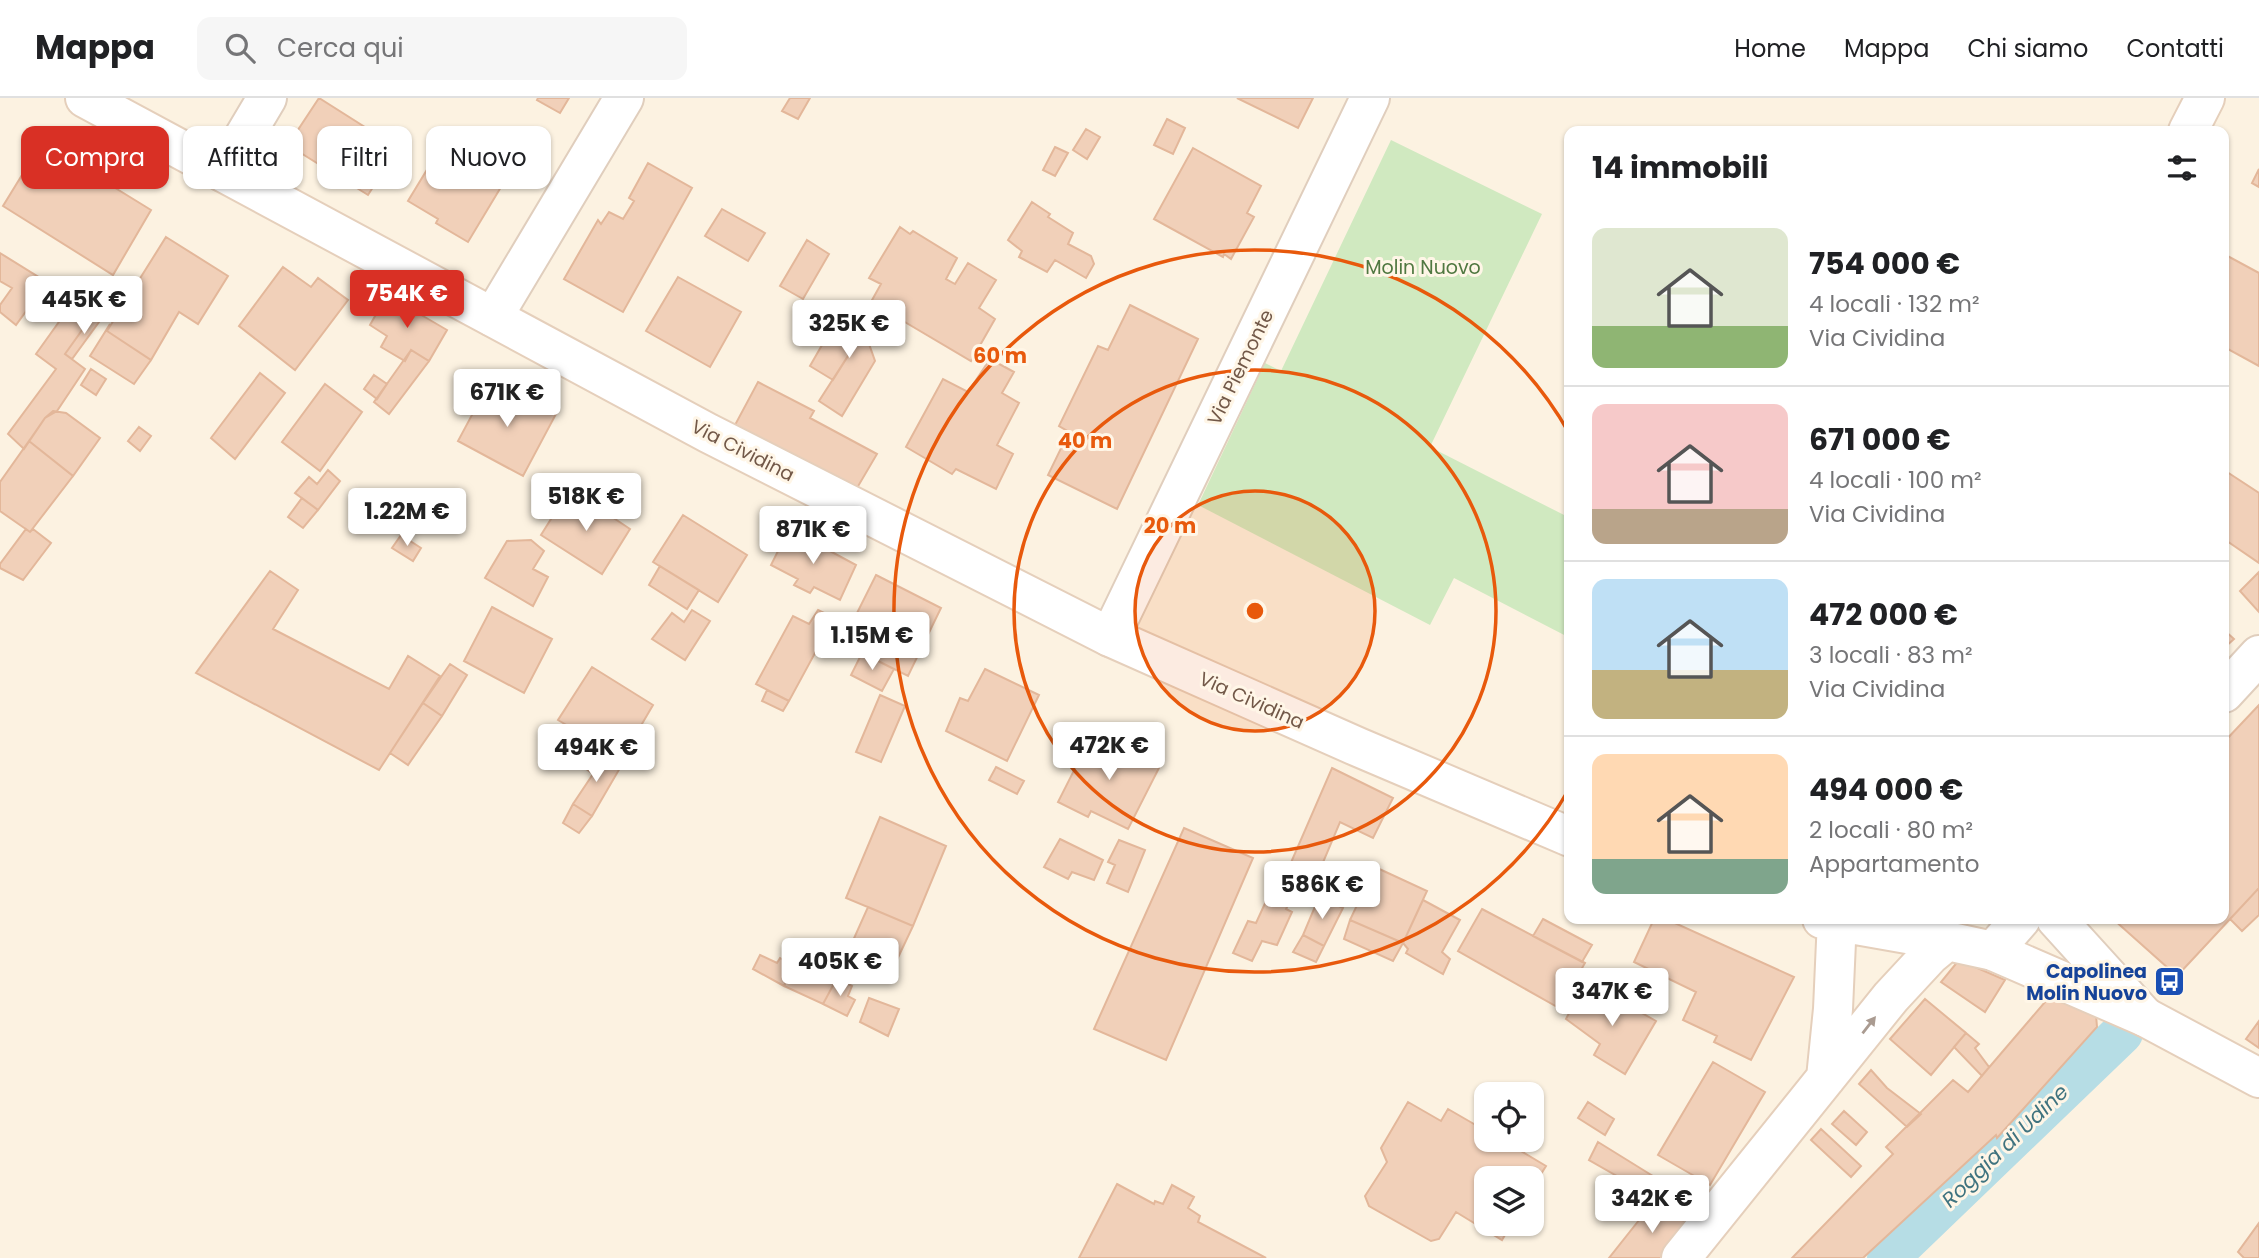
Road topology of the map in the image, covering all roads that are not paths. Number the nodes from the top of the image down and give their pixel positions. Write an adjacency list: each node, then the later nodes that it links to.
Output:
1 (85, 98): 8 (street, Via Cividina)
2 (267, 98): 6 (street)
3 (624, 98): 10 (street)
4 (1370, 98): 11 (street, Via Piemonte)
5 (2204, 98): 7 (street)
6 (250, 126)
7 (2190, 126)
8 (183, 151)
9 (255, 189): 10 (street, Via Cividina)
10 (493, 317): 11 (street, Via Cividina)
11 (1110, 637): 14 (street, Via Cividina)
12 (2259, 655): 13 (street)
13 (2229, 688)
14 (1564, 834)
15 (1832, 924): 22 (street)
16 (1854, 924): 19 (street)
17 (2017, 924): 20 (street)
18 (2061, 924): 21 (street)
19 (1947, 941): 20 (street); 22 (street, one-way to 19)
20 (1993, 951): 21 (street)
21 (2145, 1017): 23 (street)
22 (1826, 1078): 24 (street)
23 (2259, 1078)
24 (1681, 1258)

